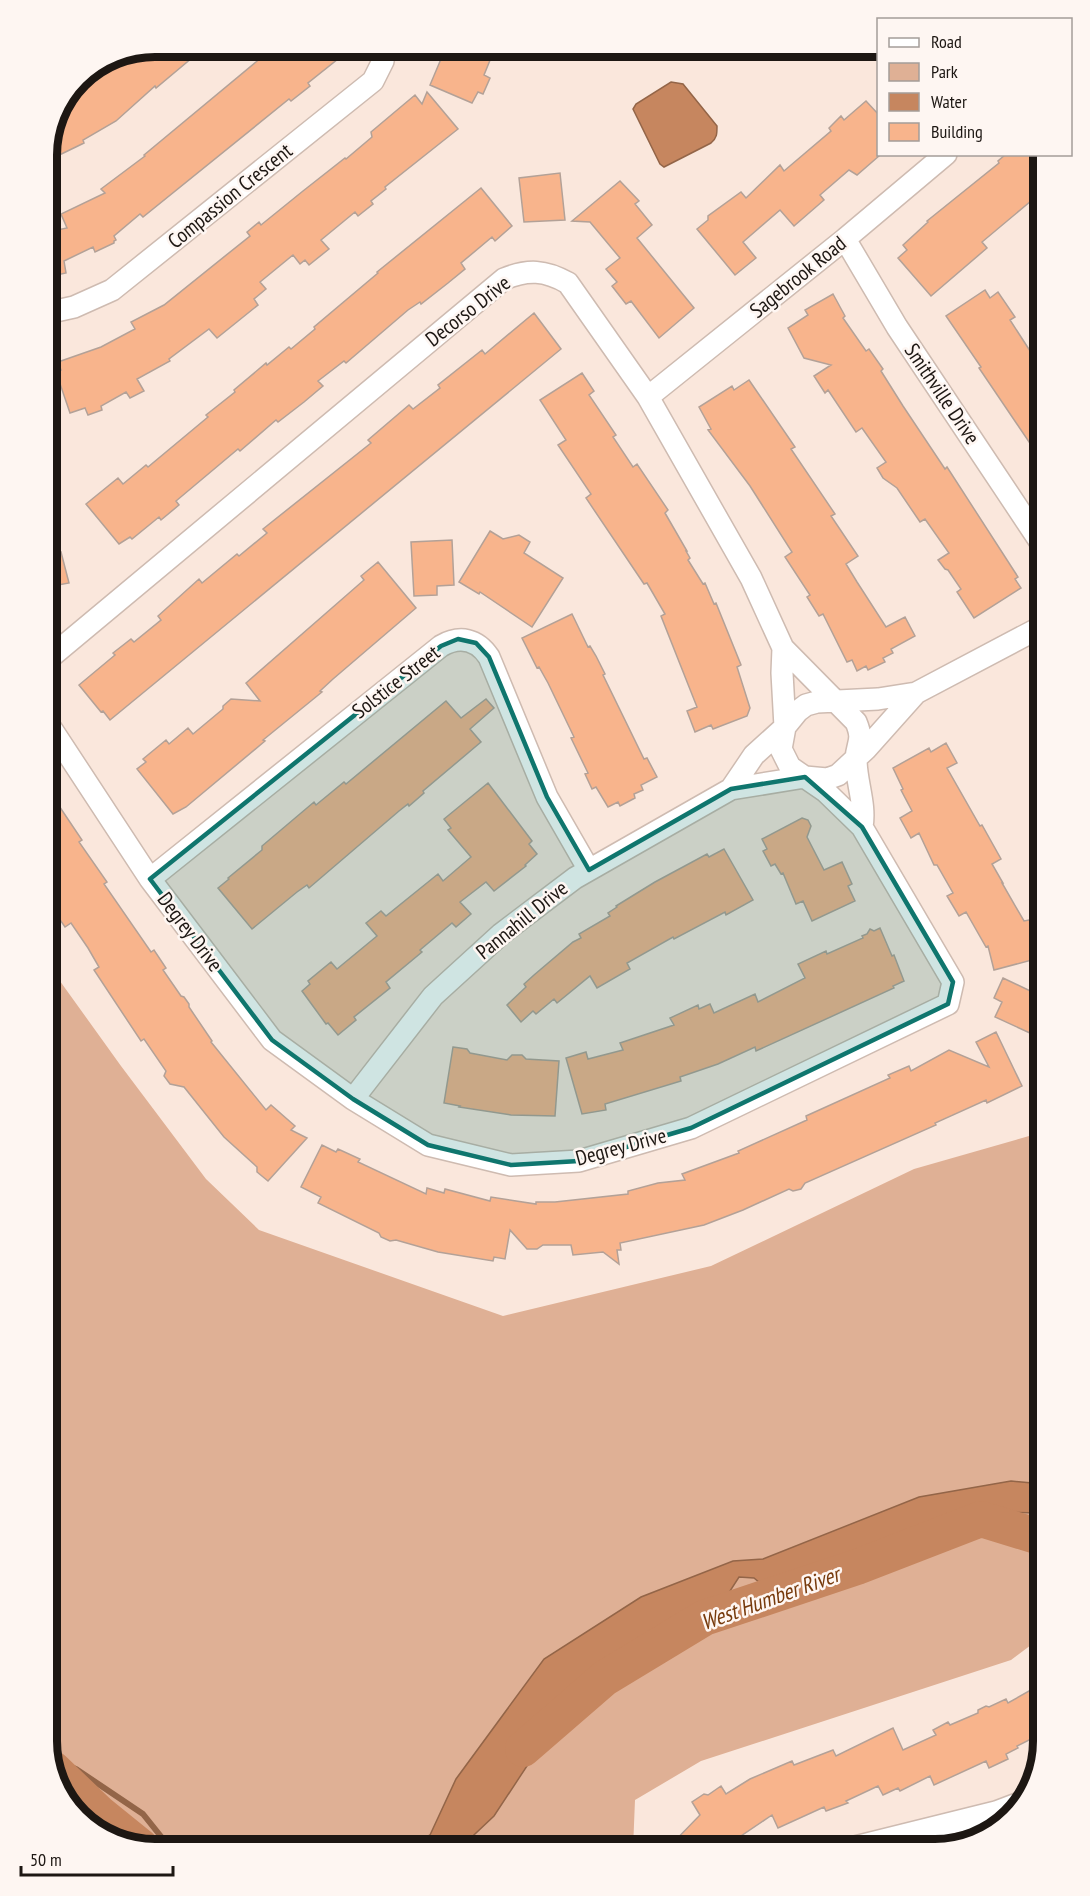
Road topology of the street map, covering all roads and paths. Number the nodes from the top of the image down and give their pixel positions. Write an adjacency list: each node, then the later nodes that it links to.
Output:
1 (384, 57): 4 (street, Compassion Crescent)
2 (944, 156): 3 (street, Sagebrook Road)
3 (845, 239): 5 (street, Sagebrook Road); 6 (street, Smithville Drive)
4 (57, 311)
5 (648, 397): 8 (street, Decorso Drive); 9 (street, Decorso Drive)
6 (1033, 530)
7 (1033, 632): 10 (street, Pannahill Drive)
8 (783, 648): 11 (street); 12 (street, Decorso Drive)
9 (57, 652)
10 (916, 693): 11 (street, Pannahill Drive); 14 (street, Pannahill Drive)
11 (836, 702): 12 (street, Pannahill Drive); 14 (street)
12 (785, 727): 15 (street); 16 (street, Pannahill Drive)
13 (57, 737): 19 (street, Degrey Drive)
14 (856, 758): 15 (street, Pannahill Drive); 17 (street, Degrey Drive)
15 (805, 777): 16 (street, Pannahill Drive); 17 (street, Degrey Drive)
16 (731, 789): 18 (street, Pannahill Drive)
17 (862, 827): 20 (street, Degrey Drive)
18 (589, 870): 19 (street, Solstice Street); 20 (street, Pannahill Drive)
19 (150, 879): 20 (street, Degrey Drive)
20 (353, 1100)
21 (1007, 1808): 22 (street)
22 (890, 1839)

